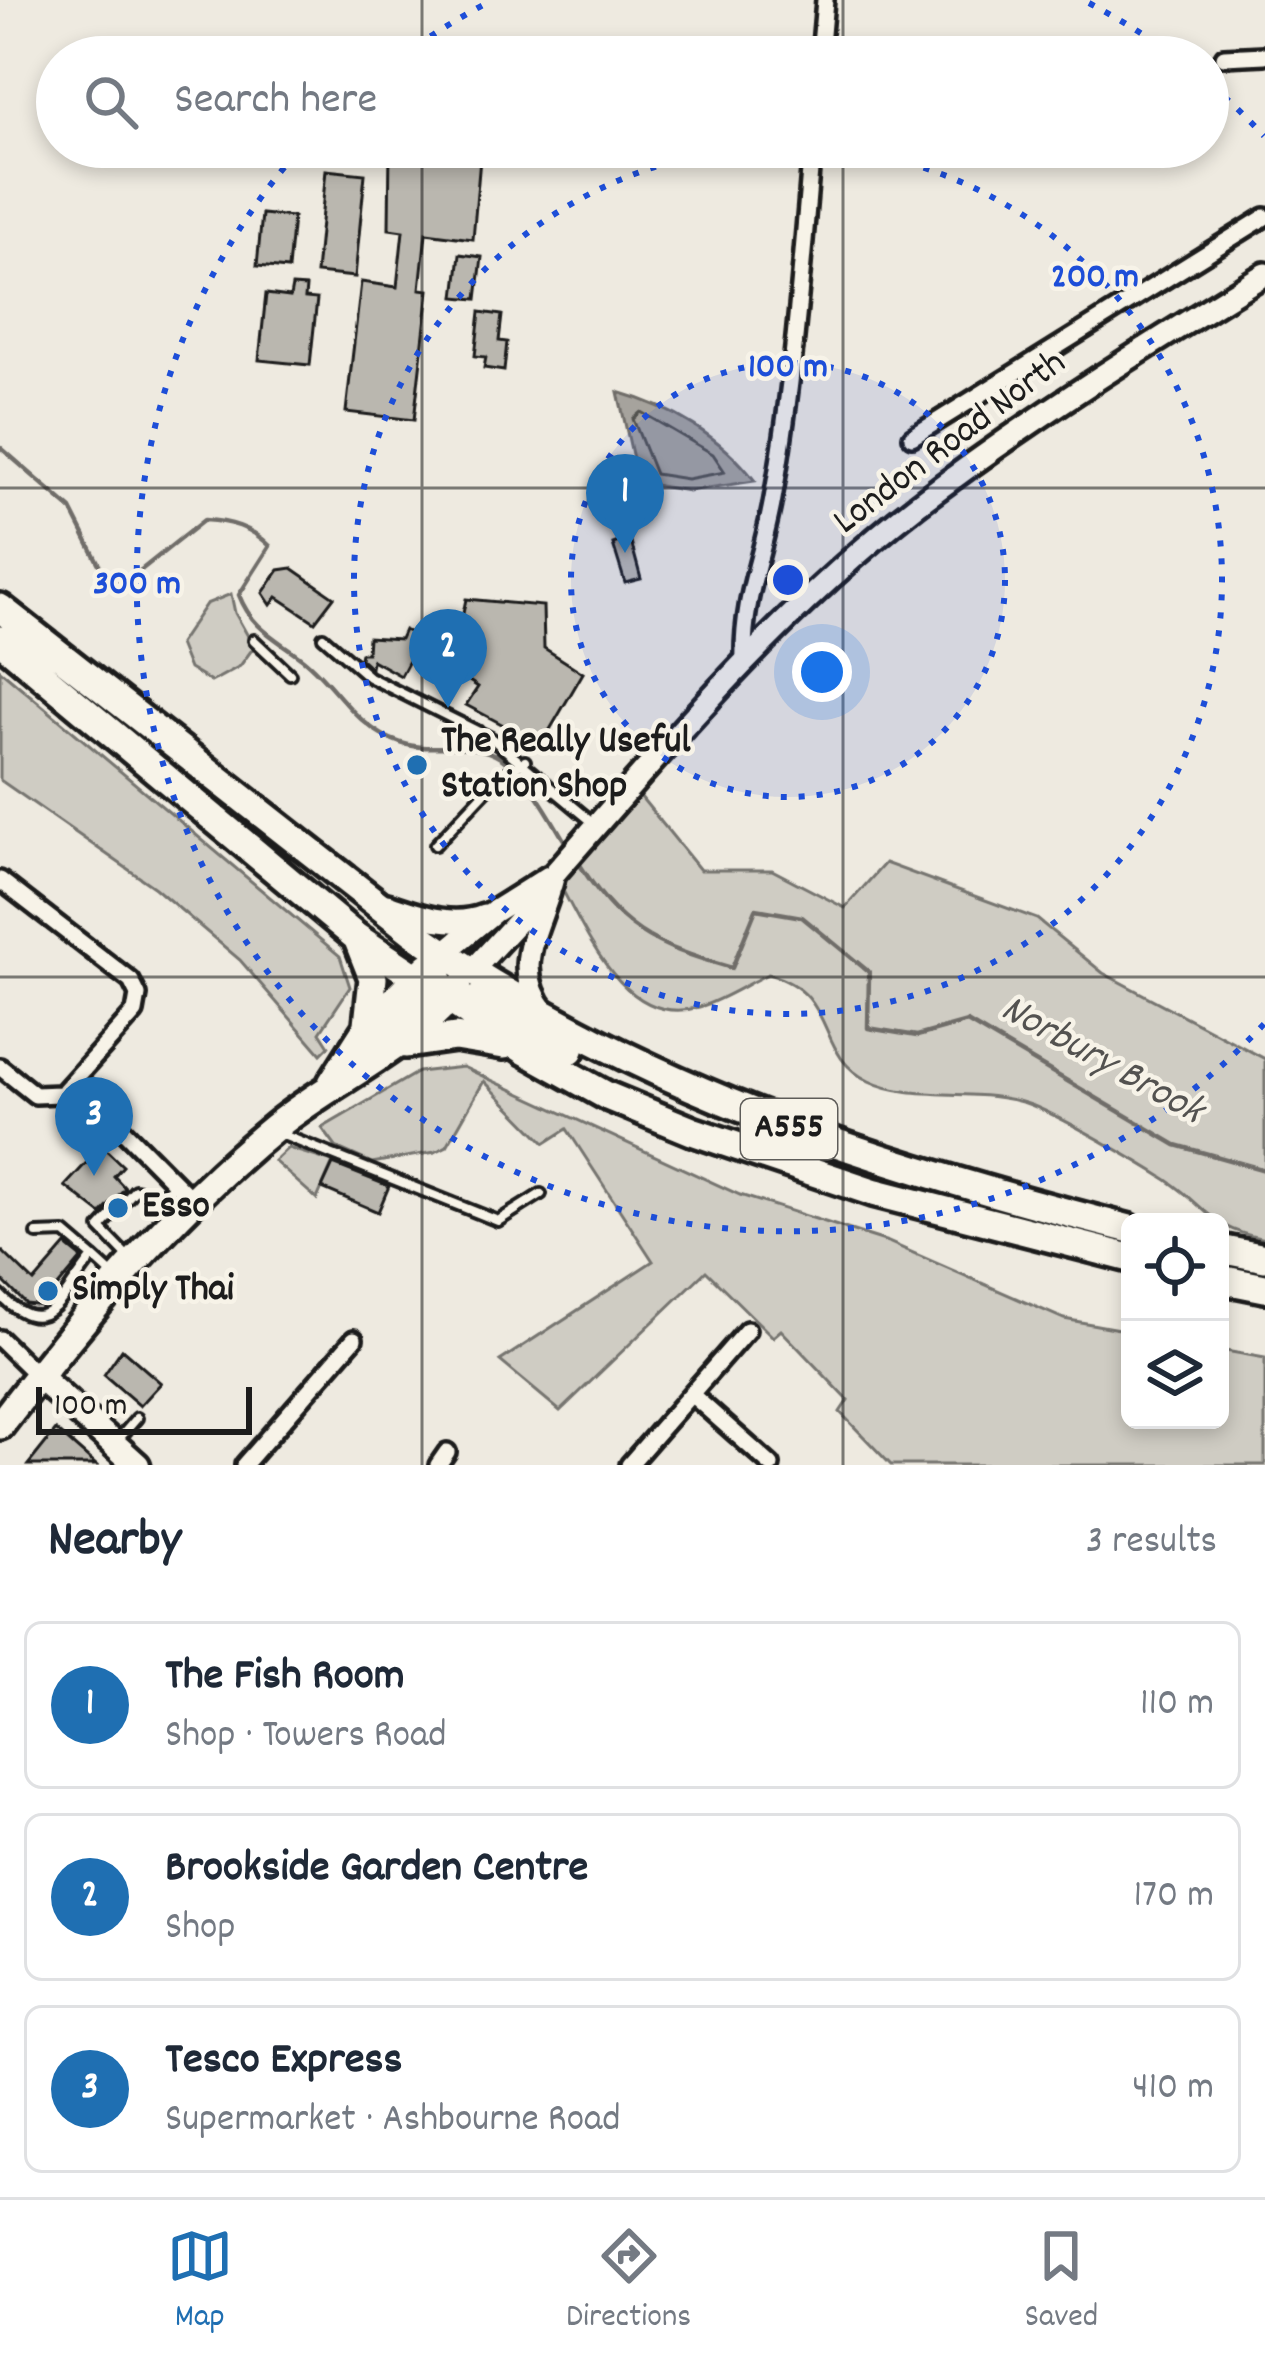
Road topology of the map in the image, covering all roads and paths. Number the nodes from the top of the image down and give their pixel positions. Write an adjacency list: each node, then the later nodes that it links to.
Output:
1 (825, 0): 2 (street)
2 (822, 36)
3 (1265, 55): 4 (street)
4 (1229, 57)
5 (811, 168): 13 (street)
6 (1265, 218): 8 (street, London Road North)
7 (1265, 274): 13 (main road, London Road North)
8 (912, 437)
9 (0, 608): 15 (highway, A555)
10 (323, 637): 16 (lane)
11 (0, 640): 23 (highway, A555)
12 (254, 640): 14 (lane)
13 (744, 663): 17 (main road, London Road North)
14 (290, 674)
15 (189, 754): 21 (highway, A555); 24 (highway)
16 (525, 761): 17 (lane); 18 (lane)
17 (592, 832): 19 (main road, London Road North)
18 (435, 845)
19 (556, 875): 22 (main road); 24 (main road, London Road North); 25 (main road)
20 (0, 880): 31 (street)
21 (369, 899): 22 (main road); 24 (highway, A555)
22 (494, 911): 24 (main road)
23 (356, 937): 24 (highway, A555); 26 (highway)
24 (443, 977): 25 (highway, A555); 26 (highway); 27 (highway); 28 (highway, A555); 30 (highway); 33 (highway)
25 (547, 1016): 36 (highway, A555)
26 (367, 1028): 30 (highway)
27 (400, 1046): 28 (highway); 30 (highway)
28 (526, 1051): 33 (highway, A555)
29 (0, 1066): 31 (street)
30 (336, 1076): 32 (highway)
31 (65, 1090): 34 (street)
32 (271, 1130): 34 (highway); 35 (lane)
33 (734, 1146): 39 (highway, A555)
34 (186, 1194): 42 (highway); 42 (lane)
35 (541, 1194)
36 (1121, 1226)
37 (37, 1234): 40 (lane)
38 (1229, 1252): 41 (highway)
39 (1121, 1256)
40 (94, 1257): 42 (lane); 45 (lane)
41 (1265, 1258)
42 (127, 1272): 49 (highway)
43 (1229, 1281): 44 (highway)
44 (1265, 1288)
45 (0, 1295)
46 (747, 1330): 50 (street)
47 (0, 1339): 49 (street)
48 (354, 1340): 55 (street)
49 (38, 1376): 52 (highway); 53 (main road)
50 (692, 1394): 56 (street); 57 (street)
51 (137, 1418): 53 (lane)
52 (0, 1425)
53 (114, 1444): 54 (main road)
54 (137, 1465)
55 (244, 1465)
56 (628, 1465)
57 (771, 1465)

